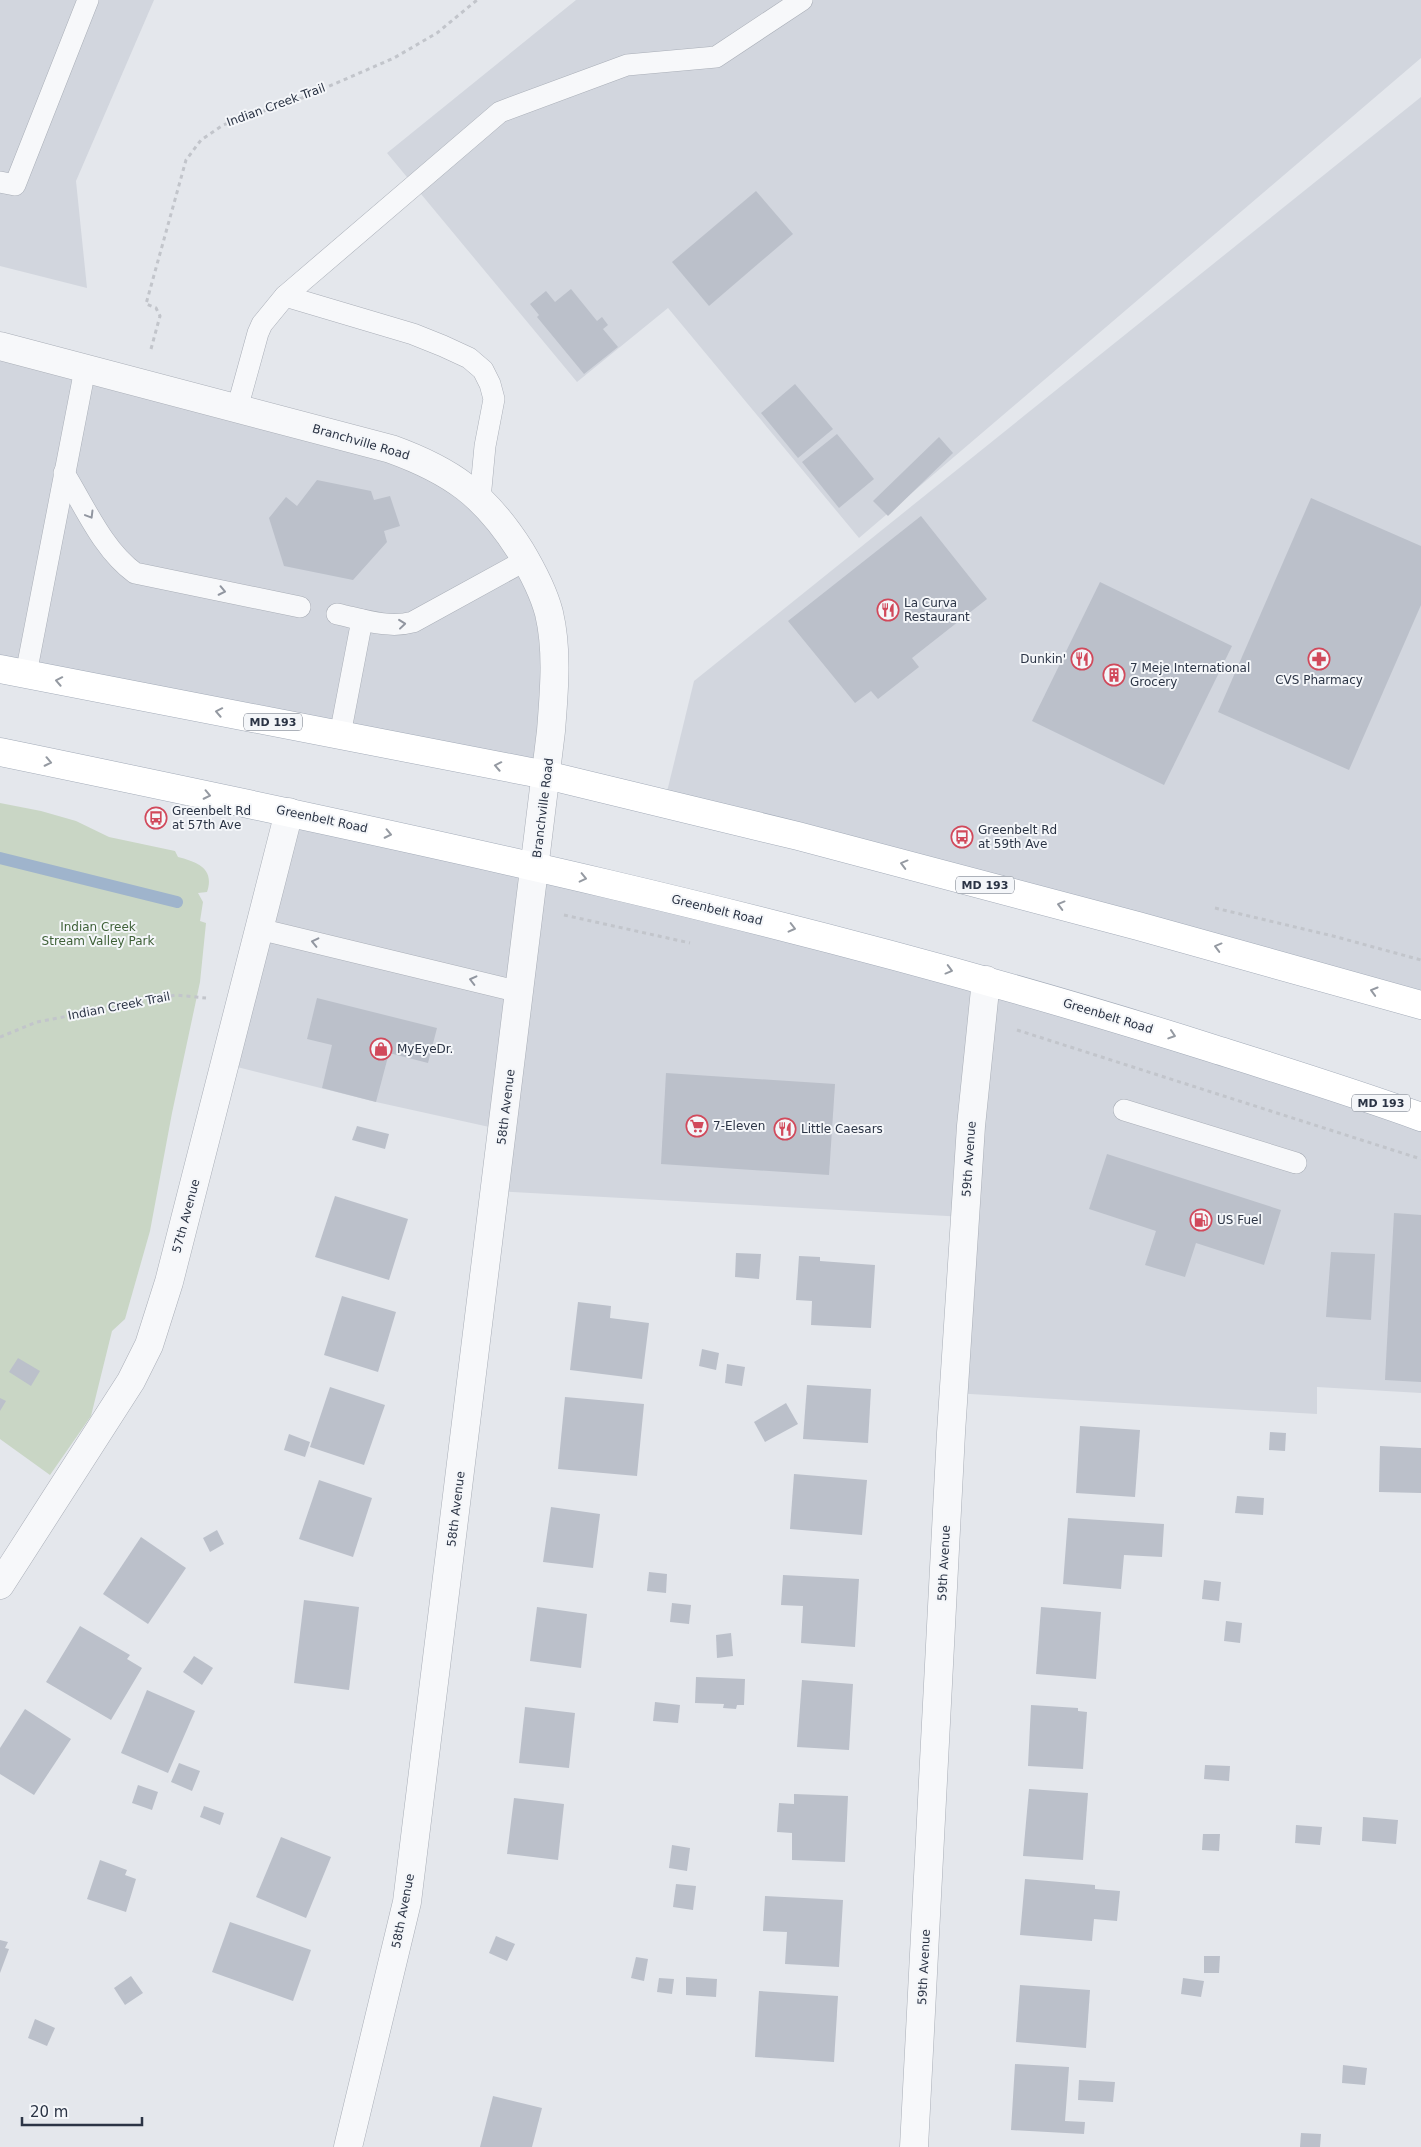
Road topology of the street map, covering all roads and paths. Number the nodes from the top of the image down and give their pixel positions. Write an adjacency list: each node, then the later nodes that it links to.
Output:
1 (88, 0): 4 (lane)
2 (476, 0): 8 (path, Indian Creek Trail)
3 (802, 0): 5 (lane)
4 (0, 182)
5 (285, 296): 9 (lane); 11 (lane)
6 (0, 346): 7 (street, Branchville Road)
7 (85, 369): 8 (street, Branchville Road); 10 (lane)
8 (141, 384): 9 (street, Branchville Road)
9 (237, 409): 11 (street, Branchville Road)
10 (64, 474): 13 (lane, one-way to 13); 16 (lane)
11 (480, 498): 12 (street, Branchville Road)
12 (526, 560): 15 (lane, one-way to 12); 19 (street, Branchville Road)
13 (300, 607)
14 (337, 614): 15 (lane)
15 (362, 620): 17 (lane)
16 (13, 672): 17 (main road, MD 193, one-way to 16)
17 (340, 735): 19 (main road, MD 193, one-way to 17)
18 (0, 752): 20 (main road, Greenbelt Road / MD 193, one-way to 20)
19 (546, 775): 21 (street, Branchville Road); 27 (main road, MD 193, one-way to 19)
20 (289, 812): 21 (main road, Greenbelt Road / MD 193, one-way to 21); 23 (street, 57th Avenue)
21 (536, 866): 22 (street, 58th Avenue); 25 (main road, Greenbelt Road / MD 193, one-way to 25)
22 (531, 908): 24 (path); 26 (street, 58th Avenue)
23 (259, 929): 26 (lane, one-way to 23); 28 (street, 57th Avenue)
24 (697, 944)
25 (986, 980): 29 (street, 59th Avenue); 32 (main road, Greenbelt Road / MD 193, one-way to 32)
26 (520, 992): 36 (street, 58th Avenue)
27 (1421, 1005)
28 (240, 1007): 30 (path, Indian Creek Trail); 35 (street, 57th Avenue)
29 (981, 1020): 33 (path); 37 (street, 59th Avenue)
30 (0, 1037)
31 (1124, 1110): 34 (lane)
32 (1421, 1117)
33 (1421, 1159)
34 (1296, 1163)
35 (0, 1586)
36 (348, 2147)
37 (914, 2147)

